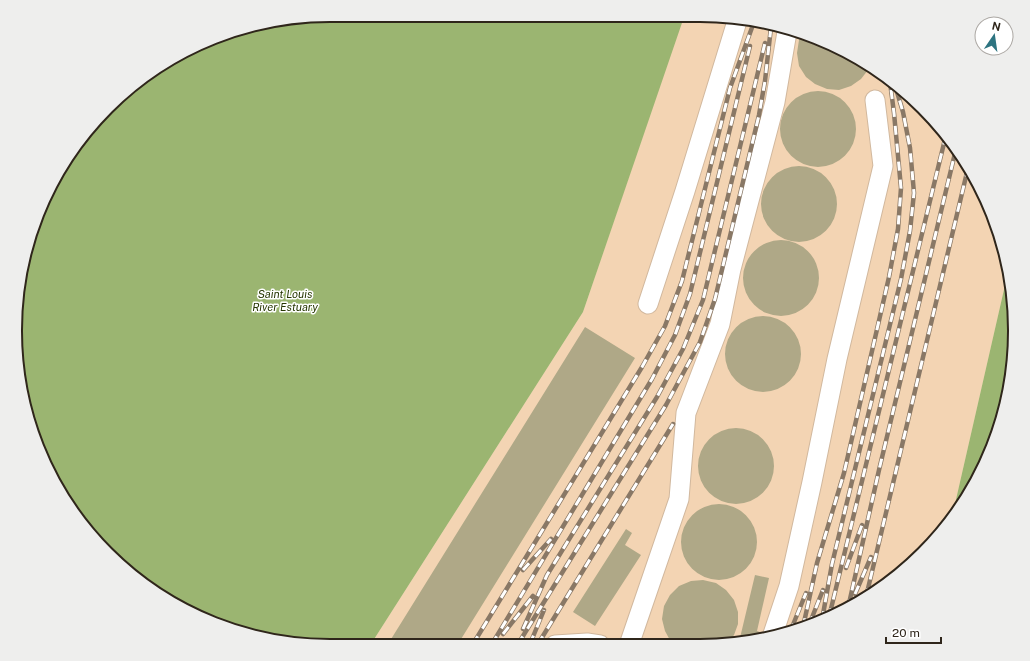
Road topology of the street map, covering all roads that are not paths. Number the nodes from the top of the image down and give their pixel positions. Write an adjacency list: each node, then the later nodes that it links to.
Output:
1 (736, 25): 4 (lane)
2 (787, 35): 6 (lane)
3 (875, 100): 5 (lane)
4 (648, 304)
5 (775, 629)
6 (631, 639)

